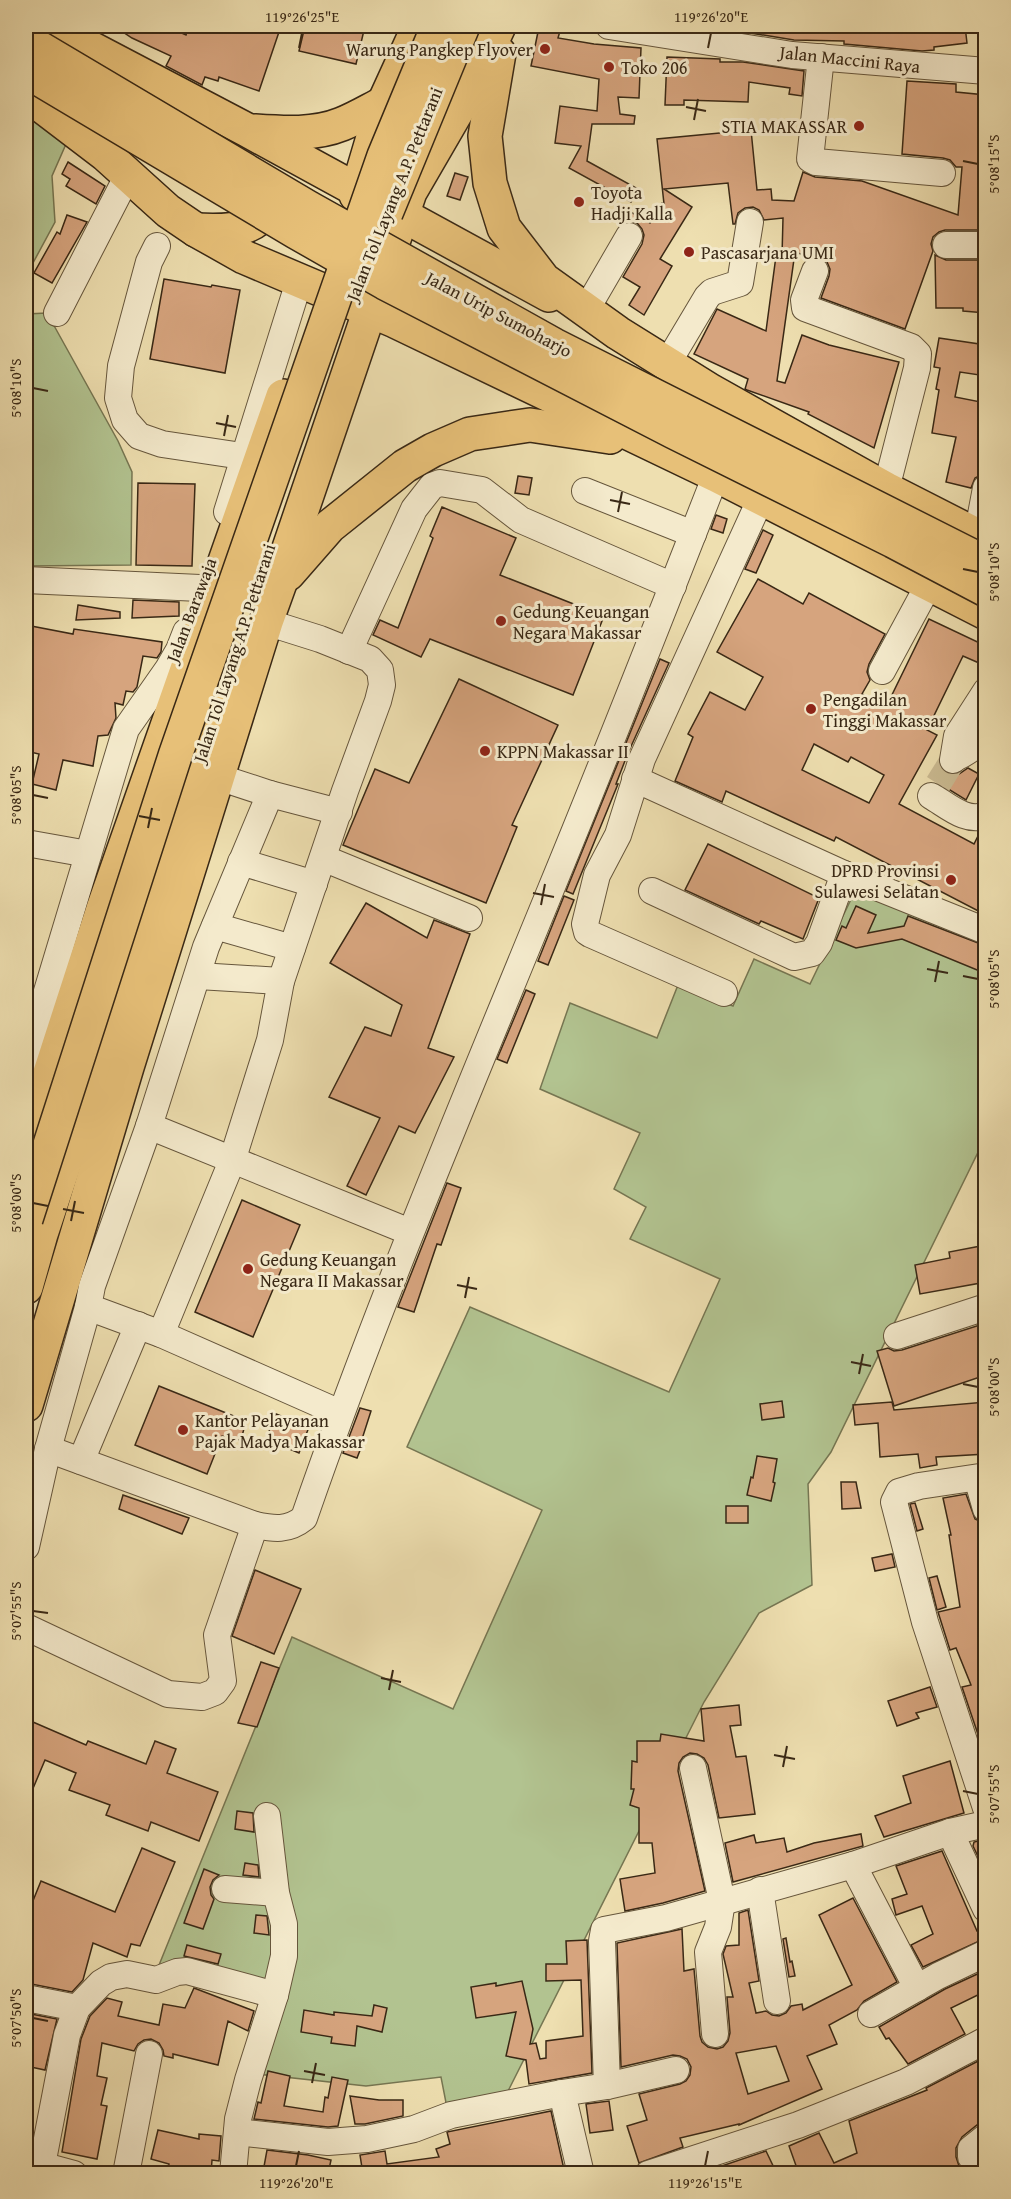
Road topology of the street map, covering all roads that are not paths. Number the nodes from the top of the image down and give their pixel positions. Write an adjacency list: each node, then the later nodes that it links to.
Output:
1 (419, 26): 13 (highway)
2 (438, 26): 80 (highway, Jalan Tol Layang A.P. Pettarani, bridge)
3 (463, 26): 82 (highway, Jalan Tol Layang A.P. Pettarani, bridge)
4 (499, 26): 18 (highway)
5 (504, 26): 28 (highway)
6 (609, 26): 9 (street, Jalan Maccini Raya)
7 (68, 30): 14 (highway)
8 (26, 40): 42 (highway, Jalan Urip Sumoharjo, bridge)
9 (821, 57): 11 (street, Jalan Maccini Raya); 15 (street)
10 (26, 71): 48 (highway, Jalan Urip Sumoharjo, bridge)
11 (986, 71)
12 (26, 94): 16 (highway)
13 (384, 103): 14 (highway); 17 (highway)
14 (247, 130): 17 (highway); 20 (highway)
15 (942, 173)
16 (128, 175): 20 (highway); 30 (street)
17 (355, 179): 18 (highway); 27 (highway)
18 (403, 216): 25 (highway); 29 (highway)
19 (750, 222): 33 (street)
20 (196, 230): 27 (highway)
21 (629, 236): 28 (street)
22 (946, 245): 23 (street)
23 (986, 245)
24 (157, 246): 35 (street)
25 (499, 268): 31 (highway); 32 (highway)
26 (815, 271): 38 (street)
27 (306, 285): 29 (highway); 35 (street, Jalan Barawaja); 78 (highway)
28 (586, 310): 31 (highway)
29 (370, 311): 32 (highway); 44 (highway)
30 (57, 313)
31 (618, 333): 33 (highway)
32 (458, 352): 34 (highway)
33 (667, 364): 38 (highway)
34 (650, 444): 36 (highway); 44 (highway)
35 (242, 456): 47 (street, Jalan Barawaja)
36 (716, 475): 40 (highway); 41 (street)
37 (986, 488): 42 (street)
38 (886, 489): 42 (highway)
39 (585, 491): 41 (street)
40 (761, 498): 45 (highway); 56 (street)
41 (693, 534): 46 (street)
42 (983, 546)
43 (26, 580): 47 (street)
44 (280, 583): 50 (highway)
45 (929, 584): 49 (highway); 52 (street)
46 (673, 586): 51 (street); 81 (street)
47 (200, 588): 62 (street, Jalan Barawaja)
48 (986, 590)
49 (986, 613)
50 (279, 625): 51 (street); 55 (highway)
51 (349, 651): 59 (street)
52 (882, 670)
53 (986, 691): 54 (street)
54 (986, 728)
55 (218, 777): 57 (street); 87 (highway)
56 (634, 779): 65 (street); 75 (street)
57 (270, 794): 59 (street); 64 (street)
58 (931, 796): 60 (street)
59 (339, 812): 63 (street)
60 (986, 815)
61 (26, 843): 62 (street)
62 (88, 854): 74 (street, Jalan Barawaja)
63 (323, 858): 66 (street); 68 (street)
64 (241, 862): 66 (street); 69 (street)
65 (844, 874): 67 (street); 70 (street)
66 (314, 884): 71 (street)
67 (652, 891)
68 (469, 918)
69 (215, 926): 71 (street); 72 (street)
70 (986, 931)
71 (292, 948): 73 (street)
72 (198, 976): 73 (street); 77 (street)
73 (281, 981): 79 (street)
74 (35, 991): 76 (street, Jalan Barawaja)
75 (724, 993)
76 (26, 1061)
77 (149, 1126): 79 (street); 83 (street)
78 (26, 1147)
79 (232, 1161): 81 (street); 85 (street)
80 (26, 1219)
81 (410, 1232): 88 (street)
82 (26, 1287)
83 (88, 1306): 85 (street); 89 (street)
84 (986, 1307): 86 (street)
85 (150, 1330): 88 (street); 90 (street)
86 (897, 1336)
87 (26, 1405)
88 (340, 1413): 93 (street)
89 (48, 1449): 90 (street); 94 (street)
90 (81, 1461): 93 (street)
91 (981, 1477): 92 (street); 97 (street)
92 (986, 1509)
93 (255, 1525): 95 (street)
94 (26, 1547)
95 (26, 1627)
96 (693, 1768): 105 (street)
97 (986, 1808)
98 (267, 1816): 104 (street)
99 (986, 1824): 100 (street)
100 (951, 1833): 101 (street); 106 (street)
101 (853, 1865): 103 (street); 108 (street)
102 (225, 1889): 104 (street)
103 (760, 1890): 105 (street); 111 (street)
104 (276, 1893): 109 (street)
105 (722, 1901): 114 (street); 118 (street)
106 (986, 1909)
107 (986, 1953): 108 (street)
108 (917, 1988): 113 (street)
109 (275, 1995): 112 (street); 120 (street)
110 (26, 1998): 112 (street)
111 (777, 2001)
112 (77, 2008): 122 (street)
113 (871, 2014)
114 (715, 2034)
115 (986, 2040): 128 (street)
116 (150, 2054): 125 (street)
117 (676, 2070): 118 (street)
118 (607, 2086): 119 (street)
119 (562, 2093): 120 (street); 127 (street)
120 (237, 2132): 126 (street)
121 (986, 2137): 123 (street)
122 (40, 2166): 124 (street)
123 (983, 2173)
124 (74, 2174)
125 (126, 2174)
126 (233, 2174)
127 (581, 2174)
128 (648, 2174)

